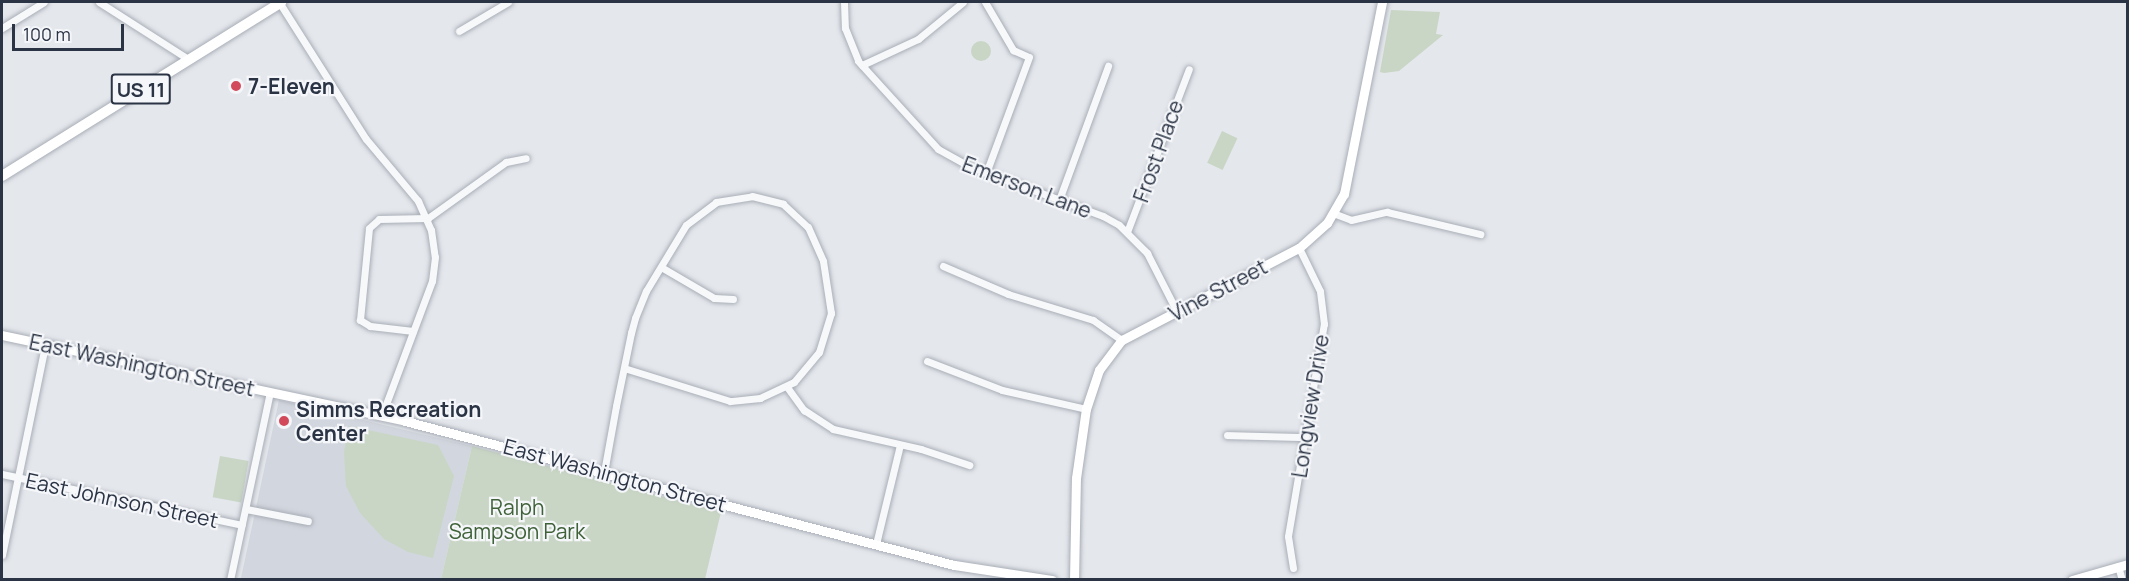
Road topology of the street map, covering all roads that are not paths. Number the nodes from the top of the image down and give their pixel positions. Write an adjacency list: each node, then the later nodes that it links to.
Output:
1 (44, 2): 9 (street)
2 (99, 2): 11 (street)
3 (280, 2): 11 (main road, US 11); 20 (street)
4 (508, 2): 10 (street)
5 (844, 2): 12 (street, Emerson Lane)
6 (963, 2): 12 (street)
7 (985, 2): 16 (street)
8 (1382, 2): 19 (street, Vine Street)
9 (2, 28)
10 (459, 31)
11 (188, 59): 17 (main road, US 11)
12 (862, 65): 16 (street, Emerson Lane)
13 (1108, 66): 18 (street)
14 (1189, 69): 21 (street, Frost Place)
15 (526, 158): 20 (street)
16 (986, 173): 18 (street, Emerson Lane)
17 (2, 175)
18 (1059, 200): 21 (street, Emerson Lane)
19 (1333, 213): 22 (street); 23 (street, Vine Street)
20 (428, 218): 28 (street); 28 (street)
21 (1126, 232): 27 (street, Emerson Lane)
22 (1480, 234)
23 (1299, 248): 27 (street, Vine Street); 39 (street, Longview Drive)
24 (944, 266): 30 (street)
25 (661, 267): 26 (street); 33 (street); 34 (street)
26 (733, 298)
27 (1177, 312): 30 (street, Vine Street)
28 (413, 331): 37 (street)
29 (2, 335): 31 (street, East Washington Street)
30 (1122, 340): 36 (street, Vine Street)
31 (45, 345): 35 (street, East Washington Street); 44 (street)
32 (927, 361): 36 (street)
33 (624, 368): 34 (street); 42 (street)
34 (787, 387): 40 (street)
35 (270, 392): 37 (street, East Washington Street); 45 (street)
36 (1086, 409): 54 (street, Vine Street)
37 (382, 415): 42 (street, East Washington Street)
38 (1227, 435): 39 (street)
39 (1305, 437): 51 (street, Longview Drive)
40 (900, 445): 41 (street); 48 (street)
41 (969, 465)
42 (604, 472): 48 (street, East Washington Street)
43 (2, 474): 44 (street, East Johnson Street)
44 (17, 478): 47 (street, East Johnson Street); 49 (street)
45 (246, 509): 46 (street, East Johnson Street); 47 (street)
46 (308, 521)
47 (242, 525): 52 (street)
48 (876, 544): 53 (street, East Washington Street)
49 (2, 555)
50 (2123, 565): 55 (street); 56 (street)
51 (1293, 568)
52 (230, 579)
53 (1052, 579)
54 (1074, 579)
55 (2072, 579)
56 (2122, 579)

